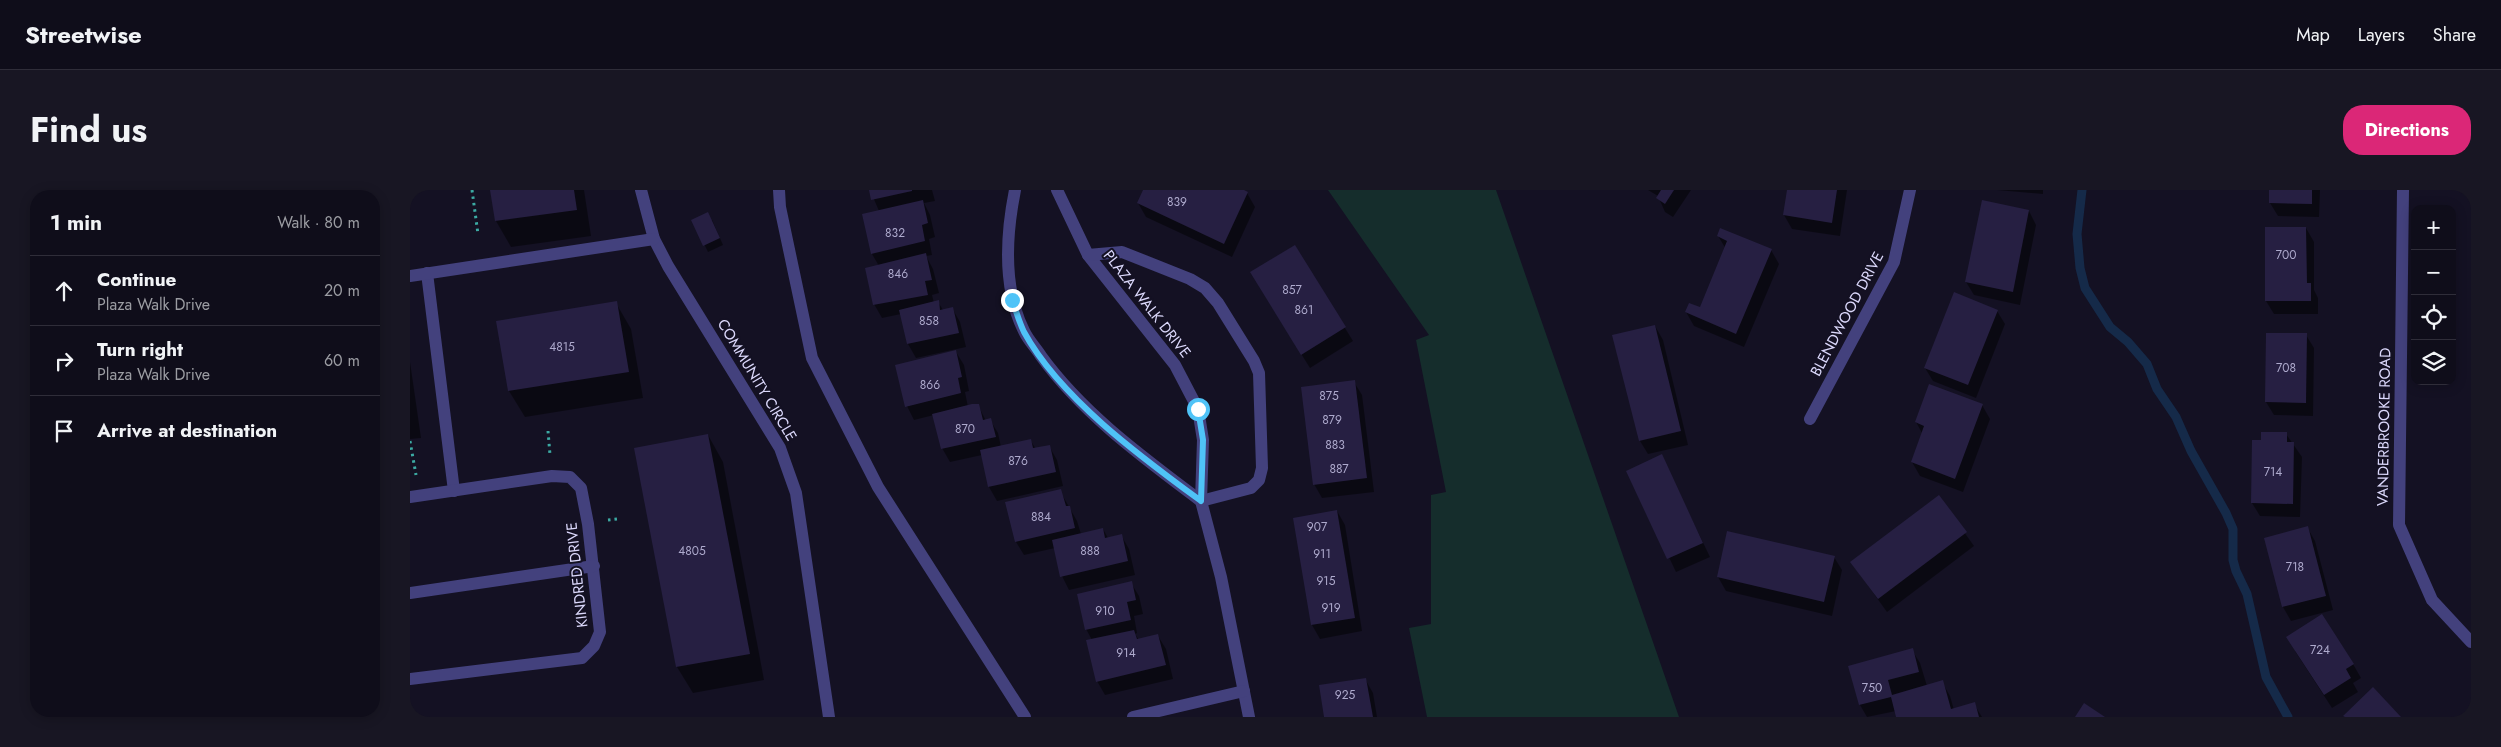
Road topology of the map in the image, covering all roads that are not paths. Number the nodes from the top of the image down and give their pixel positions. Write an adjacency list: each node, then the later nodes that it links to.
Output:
1 (641, 190): 7 (street, COMMUNITY CIRCLE)
2 (779, 190): 21 (street)
3 (1016, 190): 14 (street)
4 (1057, 190): 8 (street, PLAZA WALK DRIVE)
5 (1910, 190): 11 (street, BLENDWOOD DRIVE)
6 (2402, 190): 17 (street, VANDERBROOKE ROAD)
7 (654, 239): 9 (street); 20 (street, COMMUNITY CIRCLE)
8 (1088, 255): 14 (street, PLAZA WALK DRIVE); 14 (street)
9 (427, 273): 10 (street); 12 (street)
10 (410, 276)
11 (1810, 420)
12 (454, 491): 13 (street, KINDRED DRIVE); 15 (street, KINDRED DRIVE)
13 (410, 497)
14 (1201, 501): 19 (street, PLAZA WALK DRIVE)
15 (594, 566): 16 (street); 18 (street, KINDRED DRIVE)
16 (410, 593)
17 (2471, 642)
18 (410, 679)
19 (1244, 691): 22 (street); 23 (street, PLAZA WALK DRIVE)
20 (829, 717)
21 (1025, 717)
22 (1133, 717)
23 (1250, 717)

